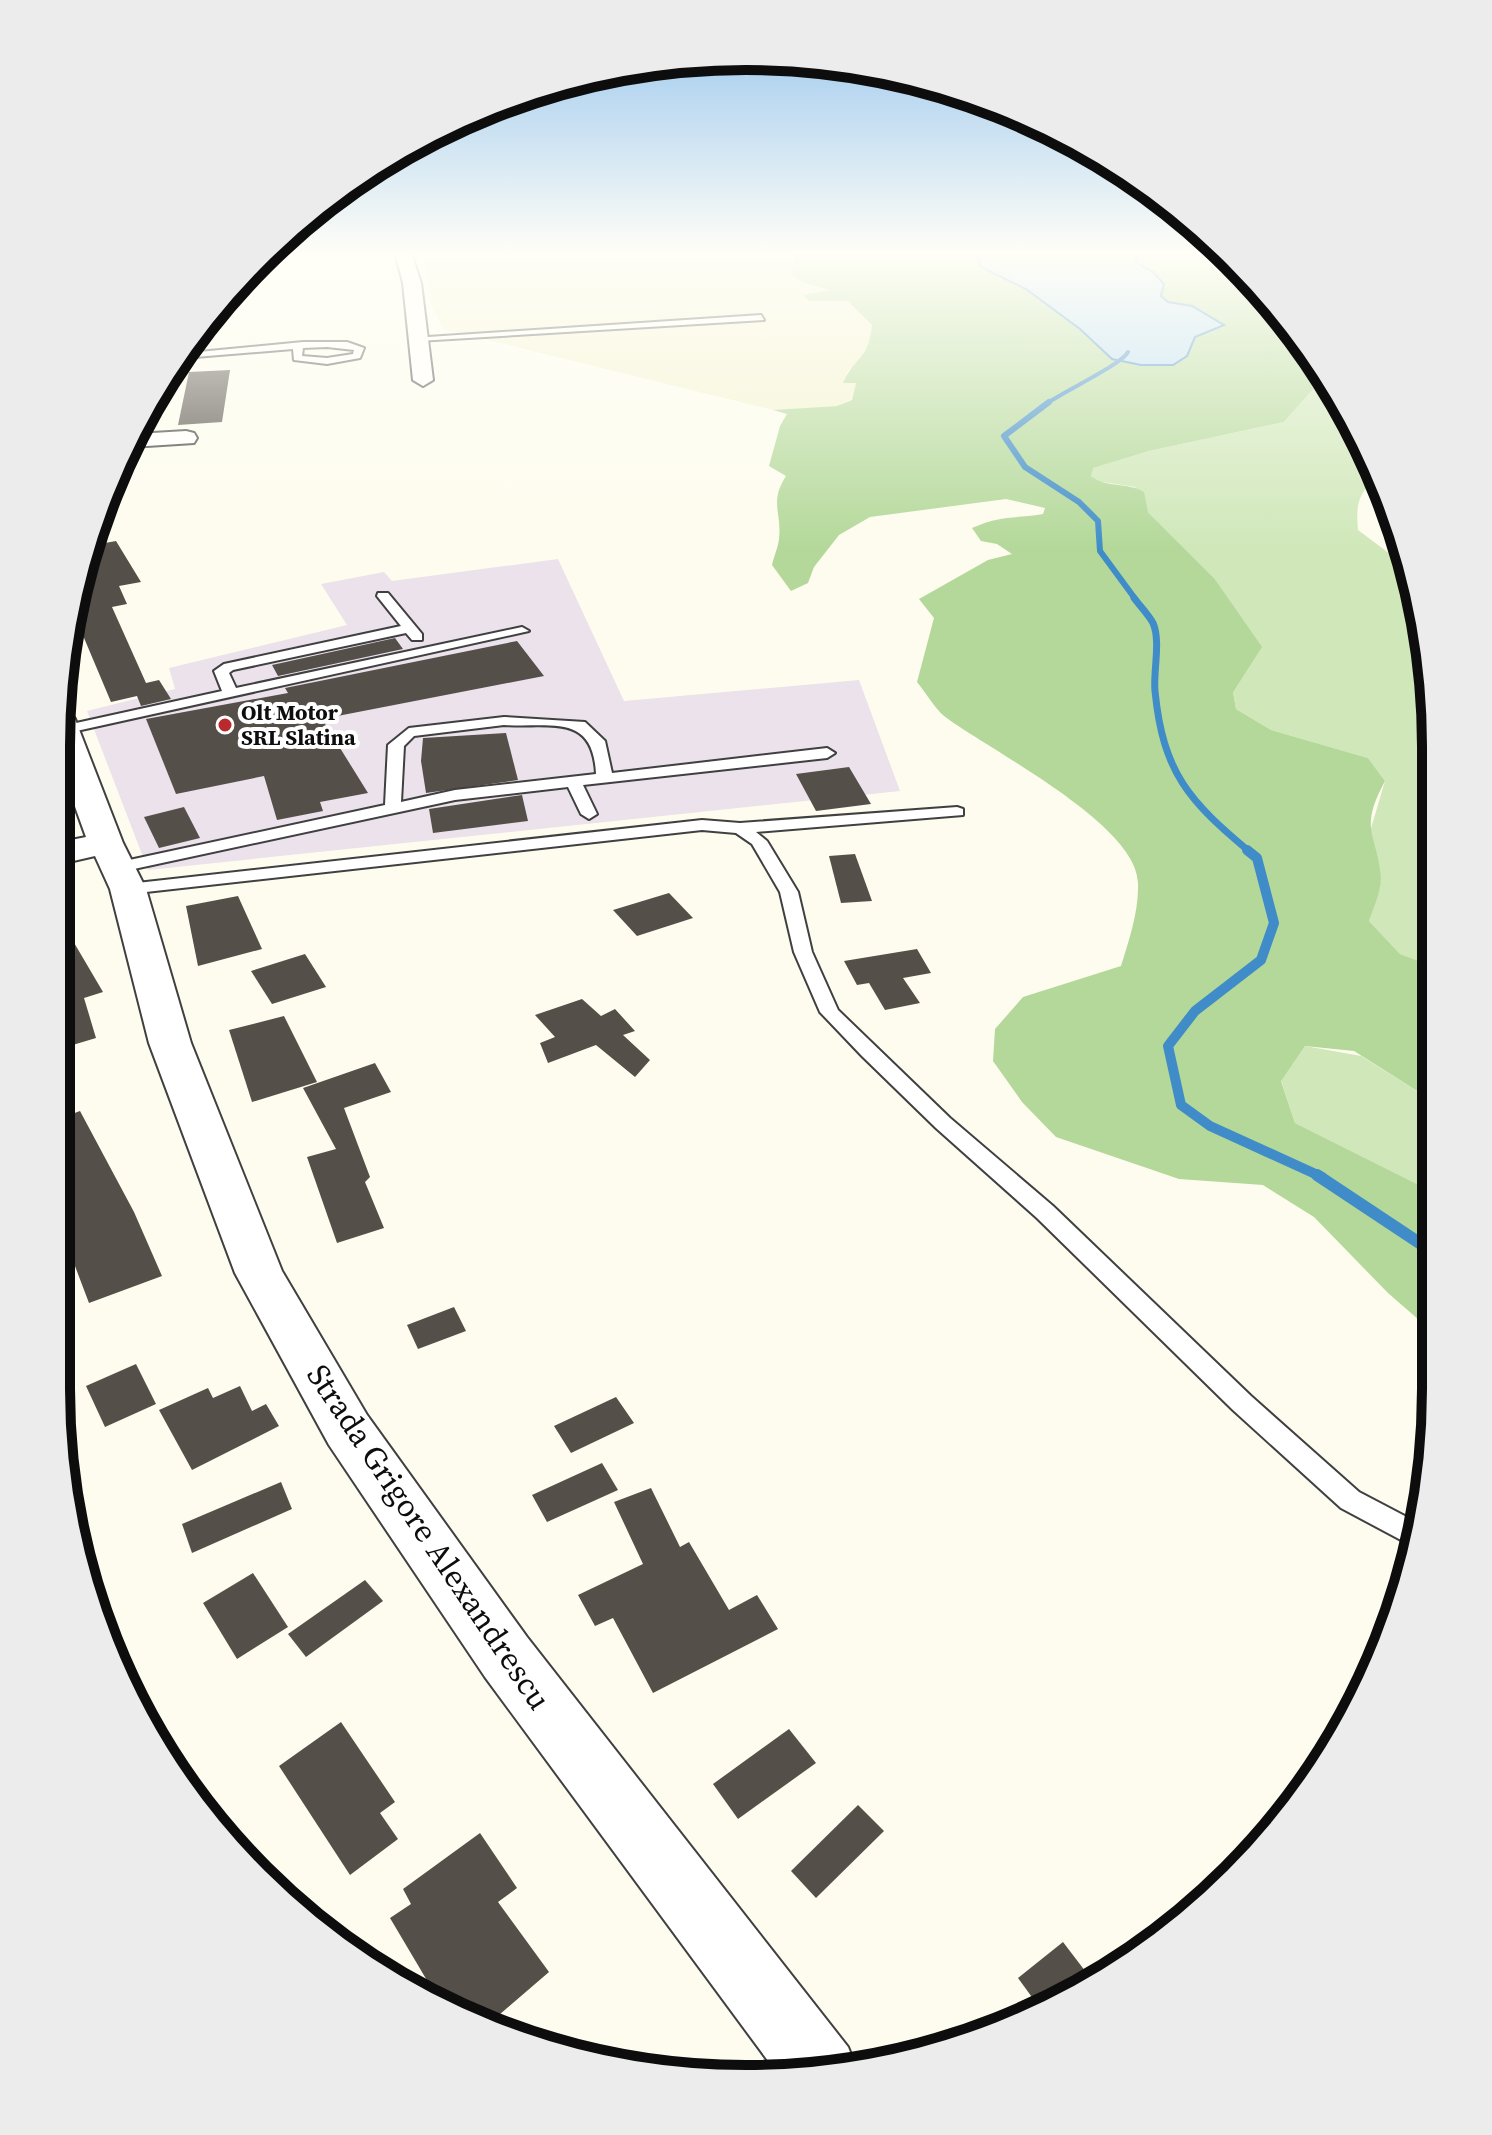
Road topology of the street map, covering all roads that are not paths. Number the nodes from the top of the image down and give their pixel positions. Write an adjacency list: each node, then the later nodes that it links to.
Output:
1 (247, 352): 5 (lane)
2 (298, 352): 3 (lane)
3 (358, 352)
4 (420, 352): 6 (street)
5 (195, 355)
6 (423, 380)
7 (186, 438): 8 (street)
8 (144, 440)
9 (383, 596): 10 (lane)
10 (410, 628): 12 (lane); 13 (lane)
11 (522, 631): 12 (lane)
12 (426, 649): 13 (lane)
13 (230, 692): 14 (lane)
14 (71, 723)
15 (827, 753): 17 (lane)
16 (70, 755): 23 (street, Strada Grigore Alexandrescu)
17 (604, 778): 18 (lane); 19 (lane)
18 (573, 782): 19 (lane); 21 (lane)
19 (393, 805): 23 (lane)
20 (957, 812): 22 (lane)
21 (589, 814)
22 (740, 828): 23 (lane); 24 (lane)
23 (102, 863): 25 (street, Strada Grigore Alexandrescu)
24 (1407, 1531)
25 (813, 2061)

